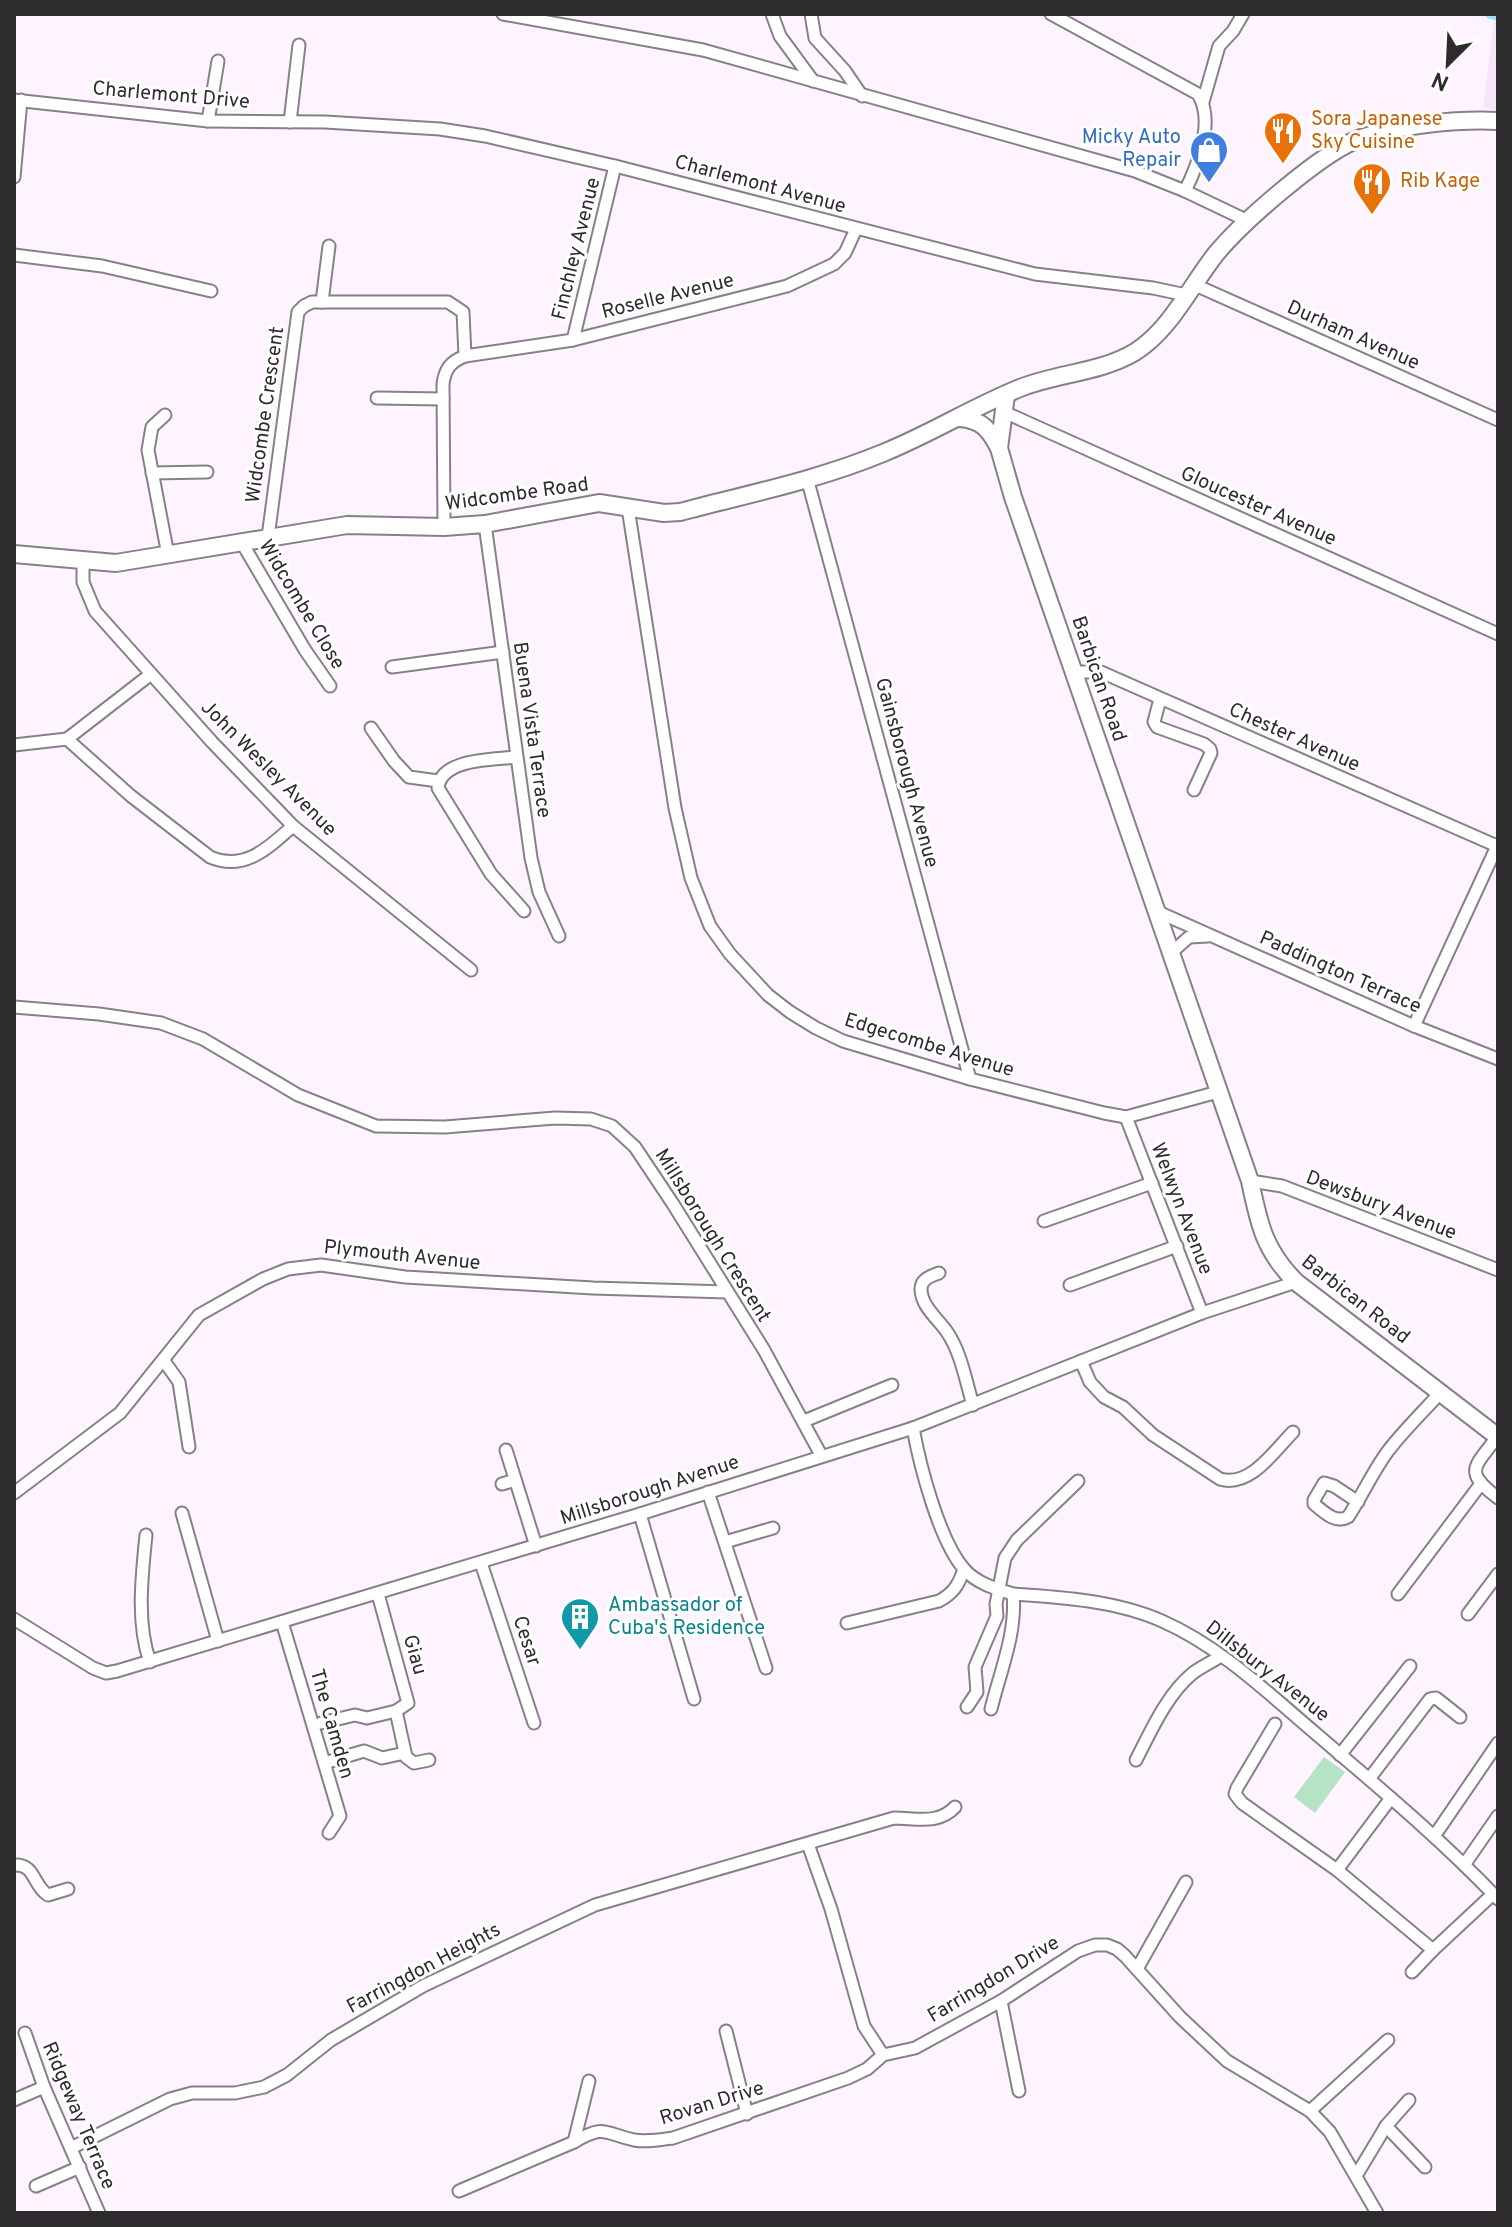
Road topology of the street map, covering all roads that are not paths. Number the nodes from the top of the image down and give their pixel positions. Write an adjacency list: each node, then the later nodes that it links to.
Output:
1 (503, 14): 7 (street)
2 (577, 14): 7 (street)
3 (772, 14): 10 (street)
4 (811, 14): 11 (street)
5 (1051, 14): 12 (street)
6 (1243, 14): 12 (street)
7 (583, 27): 10 (street)
8 (299, 45): 16 (street)
9 (218, 61): 14 (street)
10 (813, 81): 11 (street)
11 (862, 96): 20 (street)
12 (1201, 98): 20 (street)
13 (17, 100): 14 (street, Charlemont Drive); 19 (street)
14 (208, 121): 16 (street, Charlemont Drive)
15 (1498, 121): 21 (main road)
16 (290, 122): 17 (street, Charlemont Drive)
17 (325, 122): 18 (street, Charlemont Avenue)
18 (615, 166): 22 (street, Charlemont Avenue); 28 (street, Finchley Avenue)
19 (14, 177)
20 (1185, 191): 21 (street)
21 (1248, 221): 25 (main road)
22 (856, 229): 25 (street, Charlemont Avenue); 28 (street, Roselle Avenue)
23 (329, 246): 27 (street)
24 (14, 255): 26 (street)
25 (1189, 290): 30 (main road); 36 (street, Durham Avenue)
26 (211, 291)
27 (322, 302): 29 (street); 44 (street, Widcombe Crescent)
28 (573, 340): 29 (street, Roselle Avenue)
29 (465, 356): 32 (street)
30 (1006, 395): 33 (main road, Barbican Road); 35 (main road, Widcombe Road)
31 (377, 398): 32 (street)
32 (443, 399): 43 (street)
33 (1004, 412): 37 (main road, Barbican Road); 49 (street, Gloucester Avenue)
34 (165, 415): 39 (street)
35 (958, 418): 37 (main road); 40 (main road, Widcombe Road)
36 (1498, 420)
37 (999, 448): 52 (main road, Barbican Road)
38 (207, 472): 39 (street)
39 (152, 473): 47 (street)
40 (807, 478): 41 (main road, Widcombe Road); 73 (street, Gainsborough Avenue)
41 (628, 508): 42 (main road, Widcombe Road); 73 (street, Edgecombe Avenue)
42 (485, 524): 43 (main road, Widcombe Road); 50 (street, Buena Vista Terrace)
43 (444, 527): 44 (main road, Widcombe Road)
44 (268, 537): 45 (main road, Widcombe Road)
45 (242, 543): 47 (main road, Widcombe Road); 54 (street, Widcombe Close)
46 (14, 554): 48 (main road, Widcombe Road)
47 (168, 555): 48 (main road, Widcombe Road)
48 (83, 561): 53 (street, John Wesley Avenue)
49 (1498, 634)
50 (503, 652): 51 (street); 59 (street, Buena Vista Terrace)
51 (392, 667)
52 (1075, 672): 55 (street, Chester Avenue); 65 (main road, Barbican Road)
53 (151, 674): 57 (street); 62 (street, John Wesley Avenue)
54 (330, 686)
55 (1160, 699): 61 (street); 63 (street, Chester Avenue)
56 (371, 728): 60 (street)
57 (67, 739): 58 (street); 62 (street)
58 (14, 745)
59 (516, 757): 60 (street); 66 (street, Buena Vista Terrace)
60 (438, 781): 64 (street)
61 (1194, 790)
62 (293, 826): 69 (street, John Wesley Avenue)
63 (1497, 845): 71 (street)
64 (524, 911)
65 (1156, 911): 67 (street, Paddington Terrace); 68 (main road, Barbican Road)
66 (559, 936)
67 (1208, 936): 68 (street); 71 (street, Paddington Terrace)
68 (1171, 953): 74 (main road, Barbican Road)
69 (471, 970)
70 (14, 1007): 84 (street, Millsborough Crescent)
71 (1414, 1026): 72 (street, Paddington Terrace)
72 (1498, 1059)
73 (970, 1079): 75 (street, Edgecombe Avenue)
74 (1218, 1092): 75 (street, Edgecombe Avenue); 76 (main road, Barbican Road)
75 (1126, 1117): 77 (street, Welwyn Avenue)
76 (1250, 1181): 80 (street, Dewsbury Avenue); 82 (main road, Barbican Road)
77 (1152, 1183): 78 (street); 79 (street, Welwyn Avenue)
78 (1044, 1221)
79 (1177, 1246): 83 (street); 85 (street, Welwyn Avenue)
80 (1498, 1270)
81 (939, 1273): 90 (street)
82 (1296, 1282): 85 (street, Millsborough Avenue); 89 (main road, Barbican Road)
83 (1070, 1285)
84 (727, 1292): 86 (street, Plymouth Avenue); 91 (street, Millsborough Crescent)
85 (1202, 1313): 87 (street, Millsborough Avenue)
86 (164, 1361): 95 (street); 103 (street, Plymouth Avenue)
87 (1081, 1361): 90 (street, Millsborough Avenue); 93 (street)
88 (892, 1385): 91 (street)
89 (1440, 1393): 94 (main road, Barbican Road); 105 (street)
90 (973, 1405): 92 (street, Millsborough Avenue)
91 (804, 1421): 97 (street, Millsborough Crescent)
92 (913, 1428): 97 (street, Millsborough Avenue); 113 (street)
93 (1293, 1432)
94 (1498, 1437): 101 (street)
95 (189, 1447)
96 (506, 1450): 98 (street)
97 (821, 1455): 102 (street, Millsborough Avenue)
98 (515, 1480): 100 (street); 111 (street)
99 (1078, 1481): 115 (street)
100 (502, 1484)
101 (1480, 1485): 104 (street); 117 (street)
102 (708, 1492): 107 (street, Millsborough Avenue); 110 (street)
103 (14, 1493)
104 (1498, 1498)
105 (1358, 1502)
106 (182, 1513): 123 (street)
107 (640, 1514): 111 (street, Millsborough Avenue); 128 (street)
108 (773, 1528): 110 (street)
109 (146, 1535): 125 (street)
110 (725, 1542): 127 (street)
111 (536, 1546): 112 (street, Millsborough Avenue)
112 (482, 1566): 118 (street, Millsborough Avenue); 134 (street, Cesar)
113 (964, 1569): 115 (street, Dillsbury Avenue); 122 (street)
114 (1498, 1574): 119 (street)
115 (999, 1590): 116 (street, Dillsbury Avenue); 129 (street)
116 (1013, 1594): 124 (street, Dillsbury Avenue); 130 (street)
117 (1398, 1594)
118 (379, 1598): 121 (street, Millsborough Avenue); 131 (street, Giau)
119 (1468, 1614)
120 (14, 1619): 125 (street, Millsborough Avenue)
121 (282, 1622): 123 (street, Millsborough Avenue); 146 (street, The Camden)
122 (847, 1623)
123 (218, 1641): 125 (street, Millsborough Avenue)
124 (1221, 1656): 138 (street, Dillsbury Avenue); 140 (street)
125 (150, 1662)
126 (1410, 1666): 138 (street)
127 (766, 1668)
128 (694, 1699)
129 (967, 1707)
130 (991, 1709)
131 (396, 1711): 133 (street); 137 (street, Giau)
132 (1460, 1717): 142 (street)
133 (321, 1723)
134 (534, 1723)
135 (1275, 1724): 151 (street)
136 (1498, 1743): 147 (street)
137 (405, 1753): 139 (street); 141 (street)
138 (1340, 1755): 142 (street, Dillsbury Avenue)
139 (429, 1760)
140 (1136, 1760)
141 (331, 1761)
142 (1369, 1779): 143 (street, Dillsbury Avenue)
143 (1391, 1798): 147 (street, Dillsbury Avenue); 151 (street)
144 (955, 1807): 148 (street, Farringdon Heights)
145 (1498, 1816): 150 (street)
146 (329, 1833)
147 (1435, 1835): 150 (street, Dillsbury Avenue)
148 (808, 1844): 162 (street); 172 (street, Farringdon Heights)
149 (14, 1865): 153 (street)
150 (1464, 1865): 154 (street, Dillsbury Avenue)
151 (1337, 1870): 155 (street)
152 (1186, 1882): 156 (street)
153 (68, 1889)
154 (1495, 1897): 155 (street)
155 (1433, 1950): 157 (street)
156 (1137, 1969): 158 (street, Farringdon Drive); 168 (street, Farringdon Drive)
157 (1412, 1972)
158 (1001, 2001): 162 (street, Farringdon Drive); 165 (street)
159 (726, 2031): 169 (street)
160 (25, 2033): 164 (street, Ridgeway Terrace)
161 (1388, 2040): 168 (street)
162 (883, 2055): 169 (street, Rovan Drive)
163 (589, 2081): 171 (street)
164 (44, 2087): 166 (street); 172 (street, Ridgeway Terrace)
165 (1019, 2091)
166 (14, 2100)
167 (1409, 2100): 170 (street)
168 (1310, 2111): 175 (street, Farringdon Drive)
169 (747, 2114): 171 (street, Rovan Drive)
170 (1386, 2126): 174 (street); 175 (street)
171 (574, 2142): 177 (street, Rovan Drive)
172 (71, 2148): 173 (street, Ridgeway Terrace)
173 (80, 2167): 176 (street); 179 (street, Ridgeway Terrace)
174 (1425, 2167)
175 (1356, 2176): 178 (street, Farringdon Drive)
176 (36, 2186)
177 (459, 2191)
178 (1373, 2212)
179 (99, 2213)

